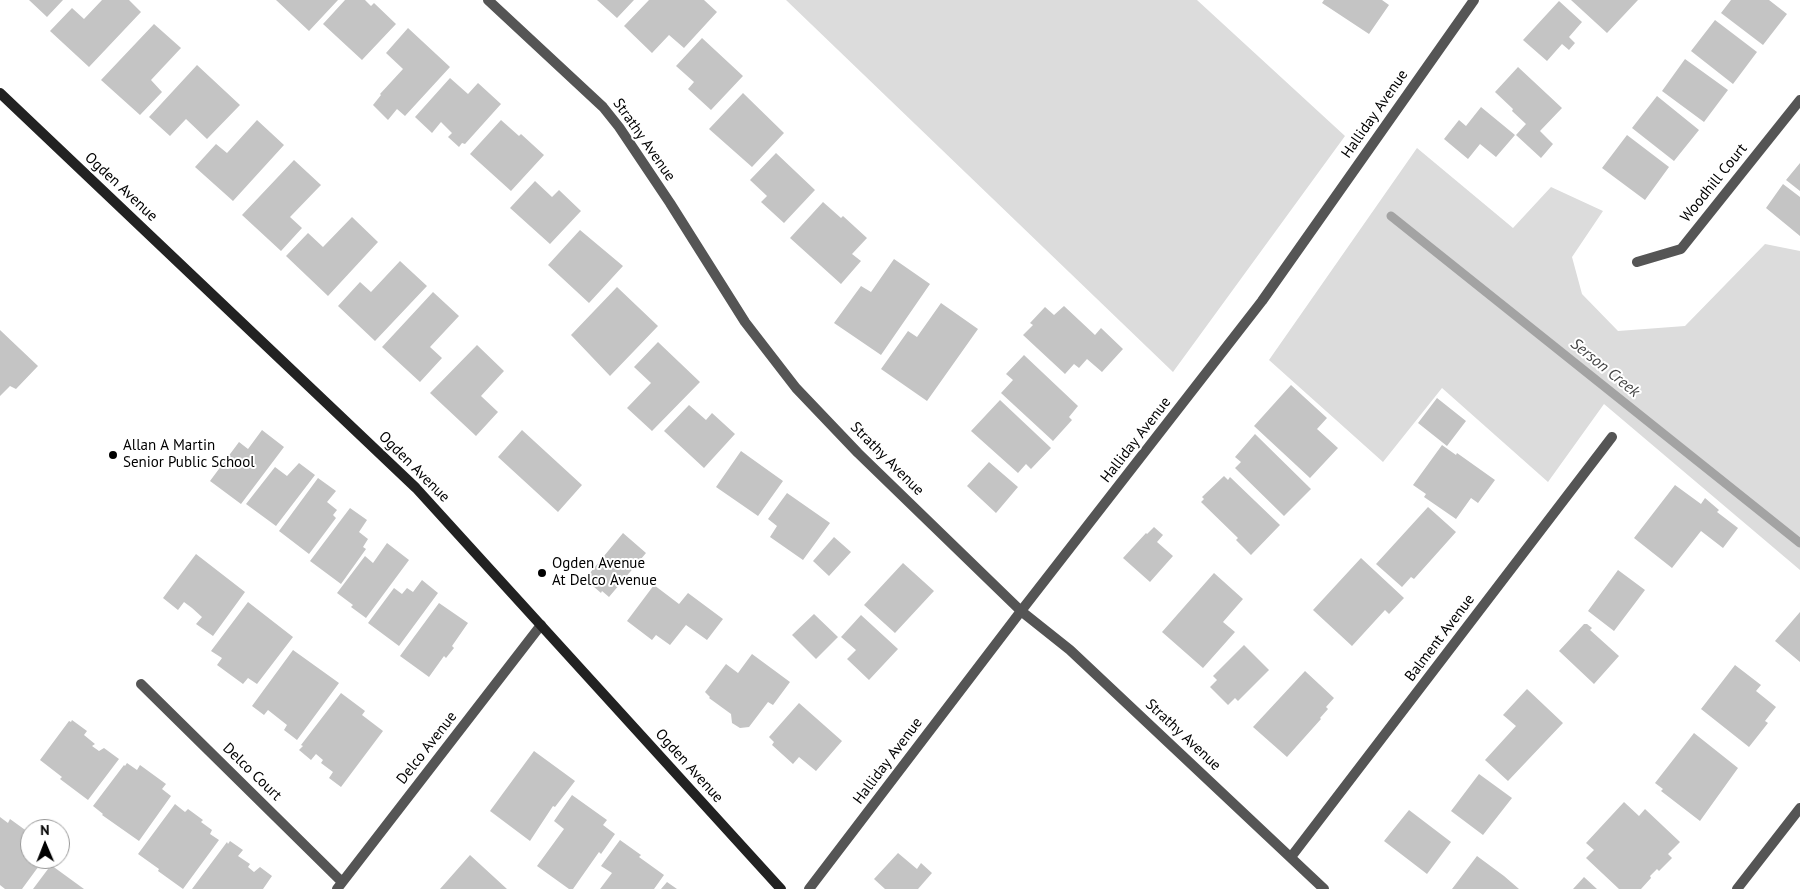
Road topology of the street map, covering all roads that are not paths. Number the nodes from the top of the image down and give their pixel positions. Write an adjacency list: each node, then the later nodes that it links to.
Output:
1 (488, 0): 7 (street, Strathy Avenue)
2 (1474, 0): 7 (street, Halliday Avenue)
3 (0, 93): 8 (street, Ogden Avenue)
4 (1800, 100): 5 (street, Woodhill Court)
5 (1636, 262)
6 (1612, 437): 11 (street, Balment Avenue)
7 (1022, 611): 11 (street, Strathy Avenue); 14 (street, Halliday Avenue)
8 (541, 625): 12 (street, Delco Avenue); 13 (street, Ogden Avenue)
9 (141, 684): 12 (street, Delco Court)
10 (1800, 808): 16 (street)
11 (1291, 857): 15 (street, Strathy Avenue)
12 (340, 885)
13 (781, 889)
14 (809, 889)
15 (1324, 889)
16 (1738, 889)

